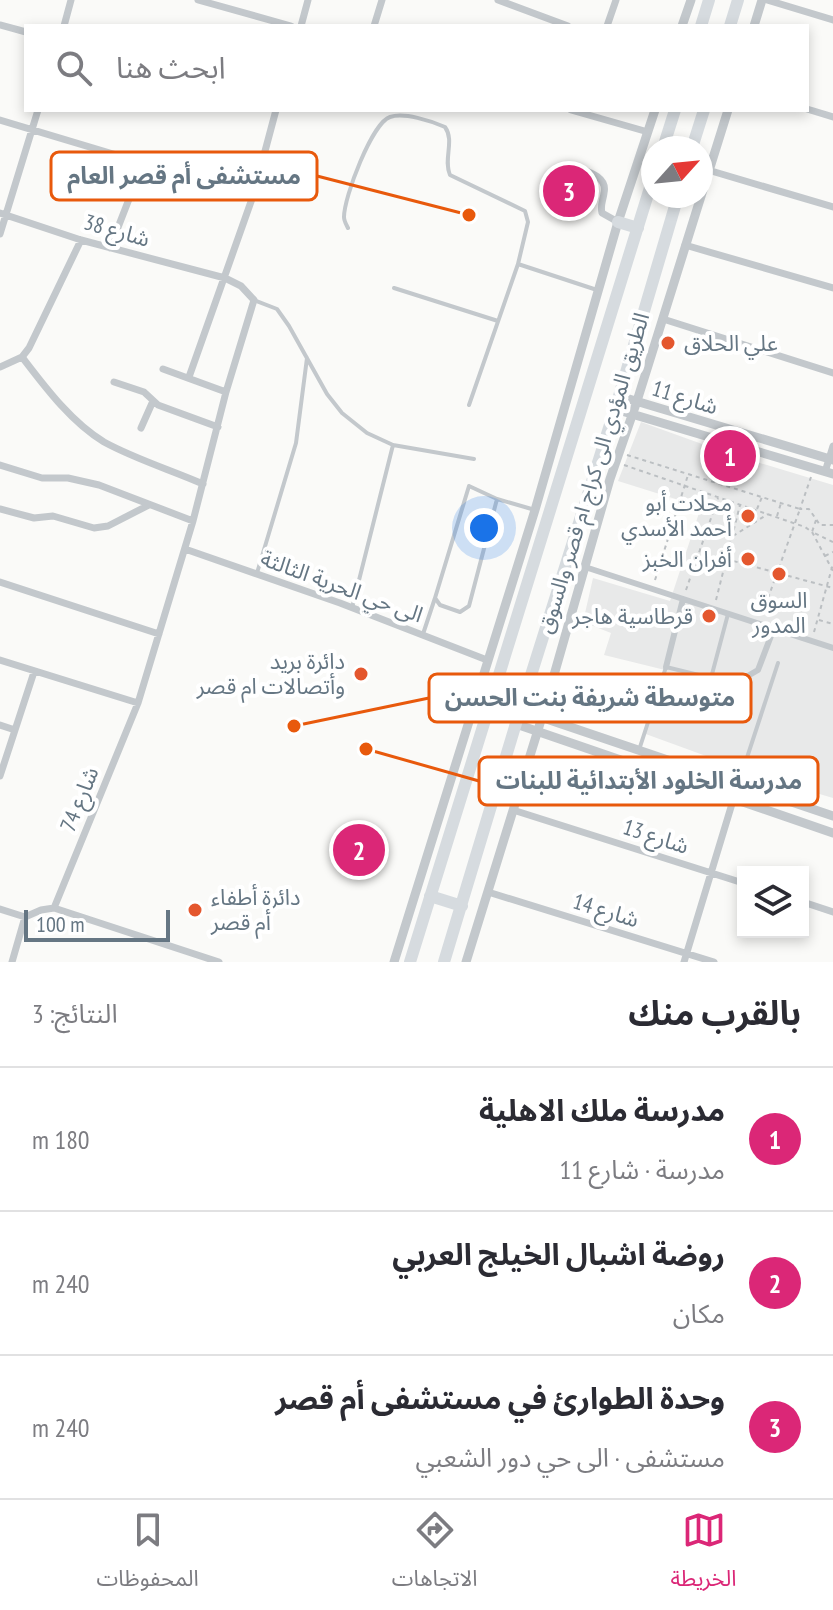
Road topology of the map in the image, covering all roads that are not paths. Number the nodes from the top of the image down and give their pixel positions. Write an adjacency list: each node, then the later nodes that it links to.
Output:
1 (71, 0): 12 (street)
2 (198, 0): 13 (street)
3 (308, 0): 14 (street)
4 (382, 0): 15 (street)
5 (498, 0): 16 (street)
6 (616, 0): 17 (street)
7 (691, 0): 18 (street)
8 (709, 0): 19 (main road)
9 (738, 0): 20 (main road)
10 (764, 0): 11 (street); 21 (street)
11 (833, 20)
12 (65, 24)
13 (284, 24)
14 (302, 24)
15 (375, 24)
16 (563, 24)
17 (608, 24)
18 (683, 24)
19 (702, 24)
20 (731, 24)
21 (755, 24)
22 (0, 25): 23 (street)
23 (24, 31)
24 (809, 110): 32 (street)
25 (37, 112): 34 (street)
26 (275, 112): 42 (street)
27 (581, 112): 35 (street)
28 (654, 112): 35 (street)
29 (674, 112): 36 (main road)
30 (703, 112): 37 (main road)
31 (727, 112): 38 (street)
32 (833, 117)
33 (0, 120): 34 (street)
34 (32, 129): 39 (street); 47 (street)
35 (648, 132): 48 (street)
36 (667, 136)
37 (696, 136)
38 (713, 155)
39 (143, 163): 42 (street); 54 (street)
40 (573, 166): 48 (street)
41 (713, 171): 43 (street)
42 (253, 196): 56 (street)
43 (833, 207)
44 (644, 208): 50 (main road)
45 (674, 208): 71 (main road, الطريق المؤدي الى كراج ام قصر والسوق)
46 (696, 208): 53 (street)
47 (3, 214): 51 (street); 52 (street, شارع 38)
48 (618, 222): 50 (main road); 59 (street)
49 (348, 228): 55 (lane)
50 (638, 228): 111 (main road)
51 (0, 234)
52 (81, 240): 54 (street, شارع 38); 63 (street)
53 (685, 245): 58 (street); 61 (street)
54 (110, 248): 56 (street, شارع 38)
55 (518, 264): 59 (lane); 62 (lane)
56 (225, 278): 60 (street); 68 (street)
57 (394, 288): 62 (lane)
58 (833, 288)
59 (597, 290): 89 (street)
60 (254, 300): 64 (lane); 70 (street, شارع 74)
61 (663, 319): 67 (street); 73 (street)
62 (498, 321): 74 (lane)
63 (22, 357): 65 (street); 85 (street)
64 (307, 357): 79 (lane); 93 (lane)
65 (0, 367)
66 (163, 369): 68 (street)
67 (833, 373)
68 (189, 377): 70 (street)
69 (114, 382): 72 (street)
70 (226, 392): 77 (street, شارع 74)
71 (619, 396): 73 (street, شارع 11); 75 (main road, الطريق المؤدي الى كراج ام قصر والسوق)
72 (153, 401): 77 (street); 78 (street)
73 (637, 401): 76 (street); 82 (street, شارع 11)
74 (469, 405)
75 (615, 409): 76 (street, شارع 11); 112 (main road, الطريق المؤدي الى كراج ام قصر والسوق)
76 (633, 413): 84 (street, شارع 11); 92 (street)
77 (218, 427): 85 (street, شارع 74)
78 (141, 428)
79 (393, 445): 81 (lane); 97 (lane)
80 (833, 446): 82 (street)
81 (474, 459)
82 (831, 459): 84 (street)
83 (0, 465): 87 (street)
84 (829, 473)
85 (203, 484): 90 (street, شارع 74)
86 (497, 499): 89 (lane); 95 (lane); 95 (lane)
87 (150, 505): 88 (street); 90 (street)
88 (0, 509)
89 (535, 510): 104 (street)
90 (193, 521): 91 (street, شارع 74)
91 (185, 549): 93 (street, الى حي الحرية الثالثة); 100 (street, شارع 74)
92 (585, 567): 96 (street); 113 (street)
93 (257, 573): 97 (street, الى حي الحرية الثالثة)
94 (0, 582): 100 (street)
95 (435, 598): 101 (lane)
96 (683, 599): 98 (street); 106 (street)
97 (352, 608): 101 (street, الى حي الحرية الثالثة)
98 (728, 614): 99 (street); 106 (lane)
99 (774, 628): 102 (street); 108 (street)
100 (159, 634): 109 (street, شارع 74)
101 (423, 635): 104 (street, الى حي الحرية الثالثة)
102 (833, 648)
103 (0, 660): 107 (street)
104 (487, 660): 110 (street)
105 (778, 663): 120 (lane)
106 (666, 667): 118 (lane)
107 (34, 672): 109 (street); 116 (street)
108 (734, 684)
109 (138, 703): 131 (street, شارع 74)
110 (473, 705): 111 (main road); 138 (street)
111 (488, 709): 128 (main road)
112 (520, 710): 113 (street); 114 (main road, الطريق المؤدي الى كراج ام قصر والسوق)
113 (542, 717): 117 (street); 118 (street)
114 (516, 724): 117 (street); 130 (main road, الطريق المؤدي الى كراج ام قصر والسوق)
115 (0, 725): 116 (street)
116 (15, 730): 119 (street)
117 (537, 731): 121 (street); 122 (street)
118 (639, 750): 120 (street)
119 (0, 776)
120 (738, 784): 121 (street); 123 (street)
121 (733, 798): 124 (street); 125 (street)
122 (513, 810): 125 (street, شارع 13); 127 (street)
123 (833, 816)
124 (833, 833)
125 (710, 872): 126 (street, شارع 13); 135 (street)
126 (737, 881)
127 (488, 892): 135 (street, شارع 14); 141 (street)
128 (430, 896): 130 (main road); 139 (main road)
129 (809, 904): 133 (street)
130 (462, 906): 140 (main road, الطريق المؤدي الى كراج ام قصر والسوق)
131 (54, 908): 134 (street); 137 (street)
132 (0, 909): 134 (street)
133 (833, 912)
134 (25, 917): 136 (street)
135 (685, 958): 142 (street, شارع 14)
136 (12, 962)
137 (219, 962)
138 (394, 962)
139 (410, 962)
140 (444, 962)
141 (466, 962)
142 (714, 962)

